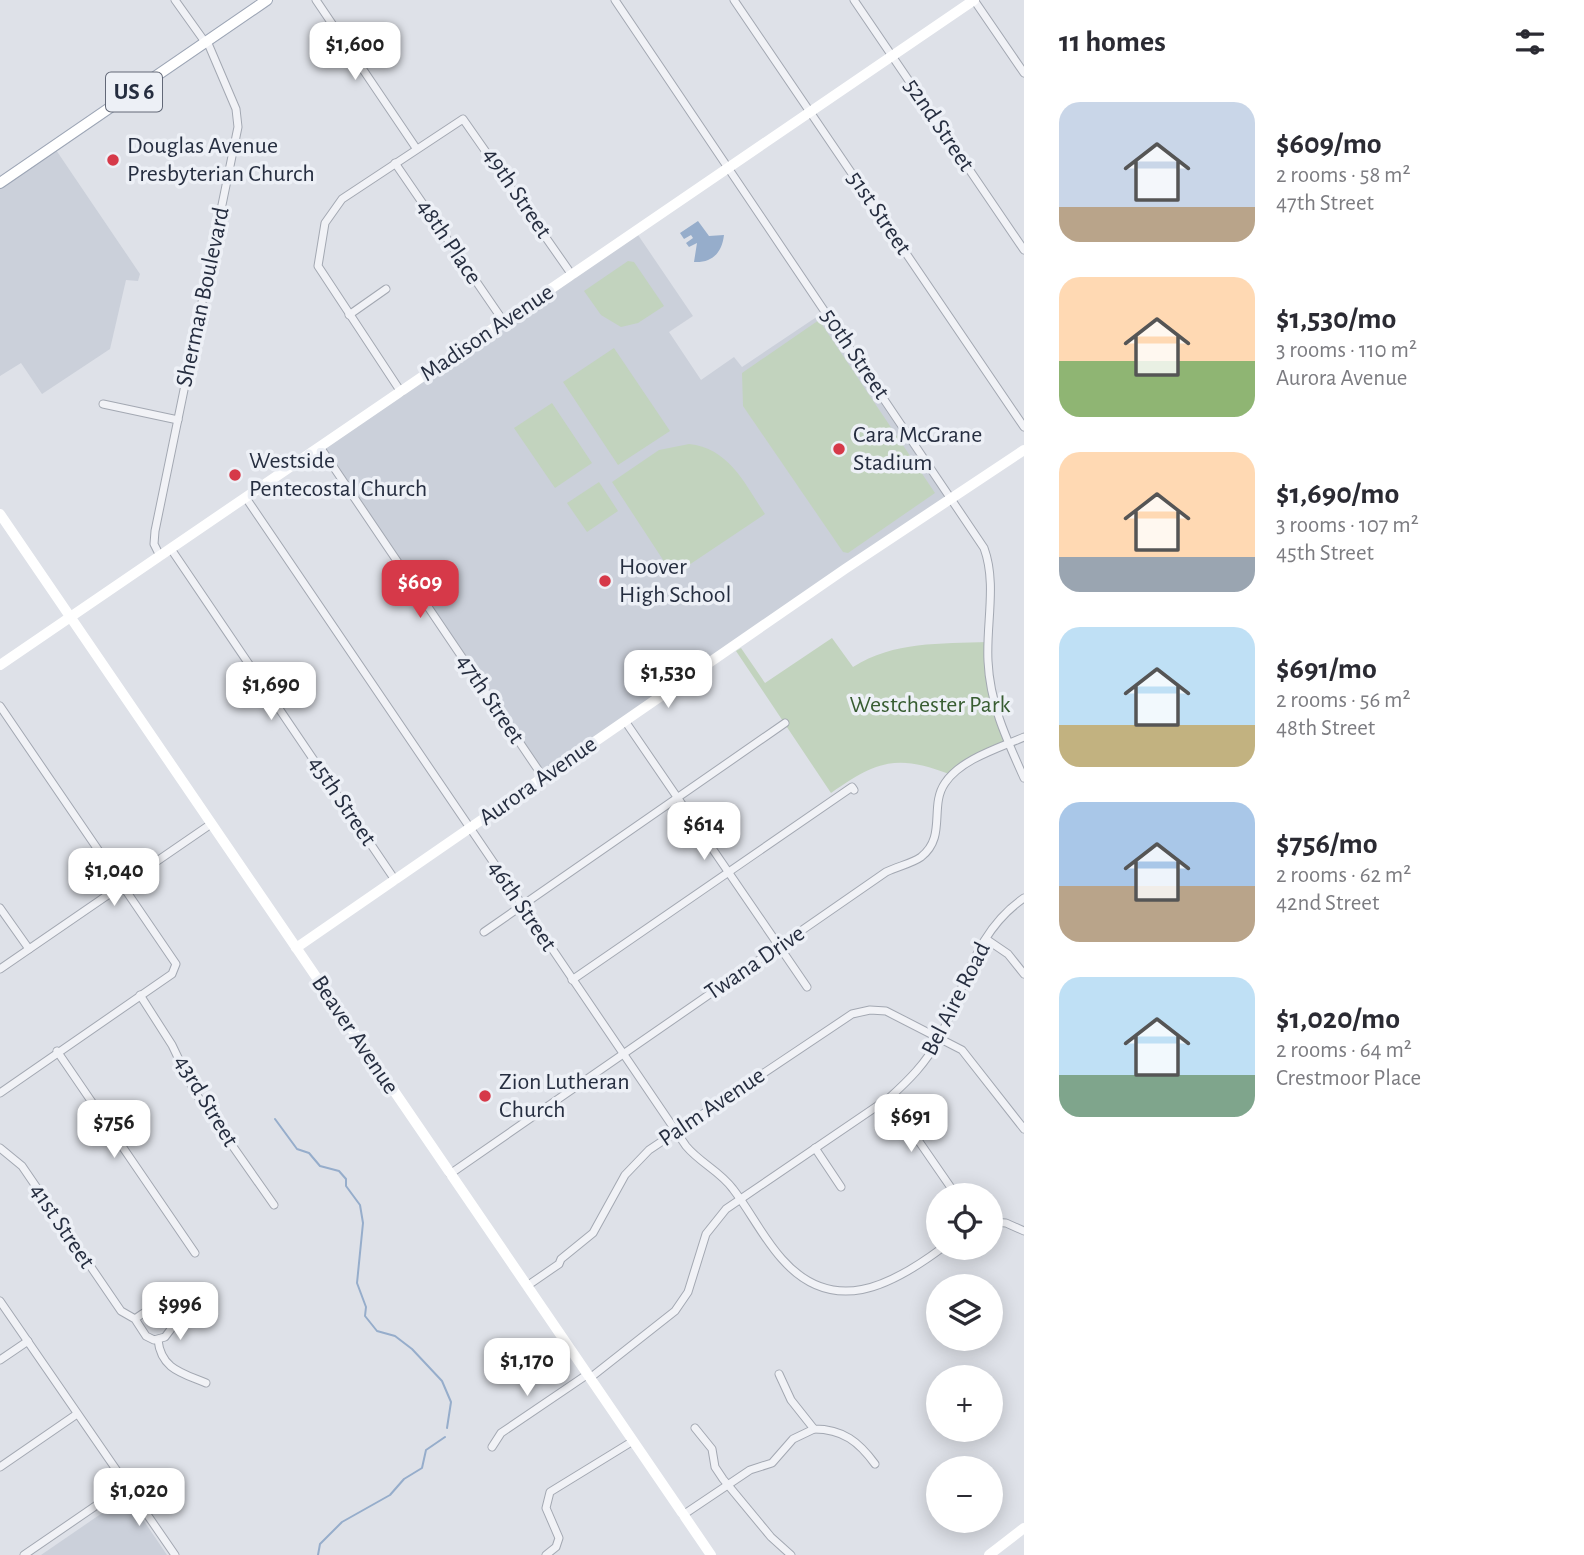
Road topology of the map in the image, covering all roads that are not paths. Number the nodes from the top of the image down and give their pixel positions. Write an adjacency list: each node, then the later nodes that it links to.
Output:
1 (175, 0): 8 (street)
2 (267, 0): 8 (main road, US 6)
3 (316, 0): 12 (street)
4 (615, 0): 14 (street, 50th Street)
5 (734, 0): 11 (street, 51st Street)
6 (854, 0): 9 (street, 52nd Street)
7 (974, 0): 9 (street, Madison Avenue); 10 (street)
8 (206, 42): 15 (main road, US 6); 23 (street, Sherman Boulevard)
9 (892, 56): 11 (street, Madison Avenue); 16 (street, 52nd Street)
10 (1024, 73)
11 (810, 112): 14 (street, Madison Avenue); 24 (street, 51st Street)
12 (416, 148): 13 (street); 17 (street, 49th Street)
13 (395, 163): 19 (street); 20 (street, 48th Place)
14 (729, 168): 17 (street, Madison Avenue); 28 (street, 50th Street)
15 (0, 183)
16 (1024, 250)
17 (572, 275): 20 (street, Madison Avenue)
18 (386, 289): 19 (street)
19 (349, 315): 21 (street)
20 (504, 322): 21 (street, Madison Avenue)
21 (401, 392): 25 (street, Madison Avenue)
22 (103, 404): 23 (street)
23 (178, 420): 31 (street, Sherman Boulevard)
24 (1024, 427)
25 (320, 447): 27 (street, Madison Avenue); 39 (street, 47th Street)
26 (1024, 450): 28 (street, Aurora Avenue)
27 (246, 498): 30 (street, Madison Avenue); 44 (street, 46th Street)
28 (953, 499): 35 (street, Aurora Avenue); 38 (street, 50th Street)
29 (0, 514): 32 (street, Beaver Avenue)
30 (171, 549): 31 (street, Madison Avenue); 46 (street, 45th Street)
31 (160, 556): 32 (street, Madison Avenue)
32 (70, 618): 33 (street, Madison Avenue); 43 (street, Beaver Avenue)
33 (0, 665)
34 (0, 706): 47 (street)
35 (625, 721): 39 (street, Aurora Avenue); 42 (street)
36 (785, 723): 42 (street)
37 (1024, 737): 38 (street, Twana Drive)
38 (1008, 744): 40 (street, 50th Street); 53 (street, Twana Drive)
39 (543, 777): 44 (street, Aurora Avenue)
40 (1024, 778)
41 (854, 790): 45 (street)
42 (677, 798): 45 (street); 49 (street)
43 (211, 824): 47 (street); 54 (street, Beaver Avenue)
44 (469, 829): 46 (street, Aurora Avenue); 49 (street, 46th Street)
45 (728, 872): 53 (street); 58 (street)
46 (395, 880): 54 (street, Aurora Avenue)
47 (123, 885): 55 (street); 60 (street)
48 (1024, 898): 52 (street, Bel Aire Road)
49 (522, 906): 51 (street); 58 (street, 46th Street)
50 (0, 908): 55 (street)
51 (484, 932)
52 (986, 939): 57 (street); 61 (street, Bel Aire Road)
53 (779, 947): 59 (street); 63 (street, Twana Drive)
54 (296, 948): 70 (street, Beaver Avenue)
55 (29, 949): 56 (street)
56 (0, 969)
57 (1024, 974)
58 (572, 980): 63 (street, 46th Street)
59 (807, 988)
60 (139, 995): 62 (street); 74 (street, 43rd Street)
61 (939, 1037): 65 (street, Bel Aire Road); 66 (street); 67 (street, Palm Avenue)
62 (57, 1051): 64 (street); 77 (street)
63 (622, 1054): 67 (street, 46th Street); 70 (street, Twana Drive)
64 (0, 1093)
65 (889, 1098): 69 (street, Bel Aire Road); 71 (street)
66 (1024, 1129)
67 (676, 1131): 73 (street, 46th Street); 79 (street, Palm Avenue)
68 (0, 1148): 81 (street, 41st Street)
69 (814, 1148): 72 (street); 73 (street, Bel Aire Road)
70 (450, 1174): 79 (street, Beaver Avenue)
71 (948, 1183)
72 (841, 1187)
73 (740, 1199): 78 (street, 46th Street); 86 (street, Bel Aire Road)
74 (274, 1205)
75 (1003, 1223): 76 (street)
76 (1024, 1231)
77 (195, 1253)
78 (926, 1259)
79 (527, 1286): 86 (street, Beaver Avenue)
80 (0, 1301): 83 (street)
81 (135, 1319): 82 (street); 82 (street)
82 (158, 1340): 87 (street)
83 (28, 1341): 84 (street); 88 (street)
84 (0, 1360)
85 (779, 1374): 90 (street)
86 (589, 1376): 91 (street, Beaver Avenue); 92 (street, Bel Aire Road)
87 (206, 1383)
88 (78, 1414): 94 (street); 95 (street)
89 (695, 1427): 96 (street)
90 (814, 1429): 93 (street); 96 (street)
91 (633, 1441): 97 (street, Beaver Avenue); 101 (street)
92 (492, 1447)
93 (875, 1464)
94 (0, 1467)
95 (126, 1485): 99 (street); 100 (street)
96 (728, 1485): 97 (street); 103 (street)
97 (684, 1515): 102 (street, Beaver Avenue)
98 (1024, 1529): 104 (street)
99 (24, 1555)
100 (174, 1555)
101 (546, 1555)
102 (711, 1555)
103 (791, 1555)
104 (989, 1555)

